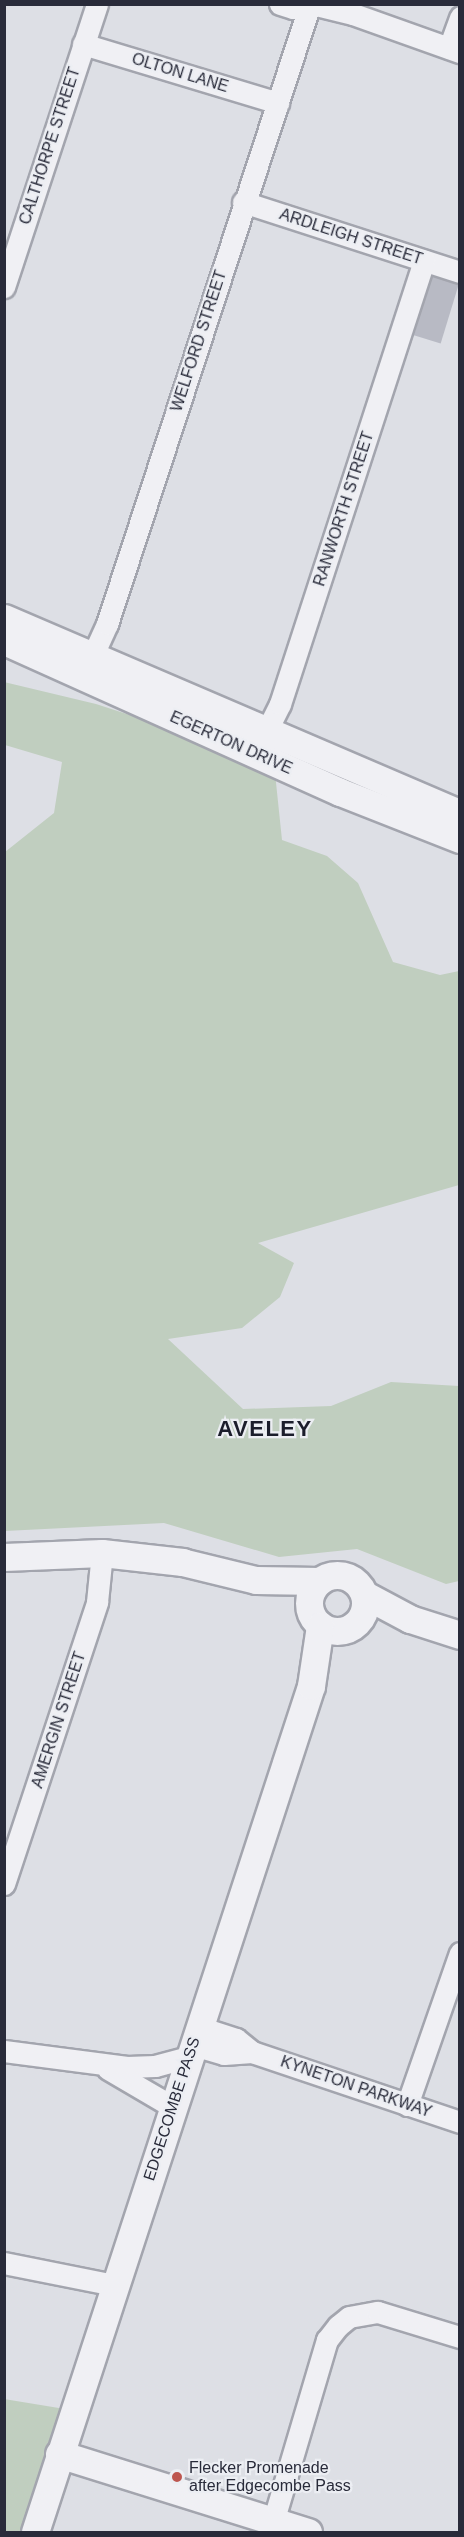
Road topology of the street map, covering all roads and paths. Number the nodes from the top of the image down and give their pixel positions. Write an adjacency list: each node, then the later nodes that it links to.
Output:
1 (97, 4): 7 (street, CALTHORPE STREET)
2 (280, 4): 3 (street)
3 (298, 4)
4 (311, 4): 5 (street); 9 (street, WELFORD STREET)
5 (355, 9): 8 (street)
6 (459, 16): 8 (street)
7 (83, 44): 9 (street, OLTON LANE); 13 (street, CALTHORPE STREET)
8 (454, 50)
9 (278, 103): 10 (street, WELFORD STREET)
10 (243, 202): 11 (street, ARDLEIGH STREET); 16 (street, WELFORD STREET)
11 (424, 261): 12 (street, ARDLEIGH STREET); 17 (street, RANWORTH STREET)
12 (459, 272)
13 (4, 287)
14 (4, 618): 16 (street, EGERTON DRIVE)
15 (4, 641): 16 (street, EGERTON DRIVE)
16 (89, 666): 17 (street, EGERTON DRIVE)
17 (261, 742): 18 (street, EGERTON DRIVE)
18 (458, 826)
19 (102, 1553): 20 (street); 21 (street); 25 (street, AMERGIN STREET)
20 (4, 1557)
21 (256, 1580): 22 (street); 23 (street)
22 (320, 1581): 23 (street, EDGECOMBE PASS); 23 (street)
23 (339, 1616): 24 (street); 27 (street, EDGECOMBE PASS)
24 (459, 1635)
25 (4, 1884)
26 (459, 1953): 30 (street)
27 (194, 2043): 29 (street); 30 (street, KYNETON PARKWAY); 31 (street, EDGECOMBE PASS)
28 (4, 2051): 29 (street)
29 (97, 2063): 31 (street)
30 (407, 2105): 32 (street, KYNETON PARKWAY)
31 (173, 2107): 34 (street, EDGECOMBE PASS)
32 (459, 2122)
33 (4, 2263): 34 (street)
34 (114, 2285): 36 (street, EDGECOMBE PASS)
35 (459, 2337): 37 (street)
36 (59, 2454): 37 (street); 38 (street, EDGECOMBE PASS)
37 (273, 2522): 39 (street)
38 (35, 2532)
39 (308, 2532)

